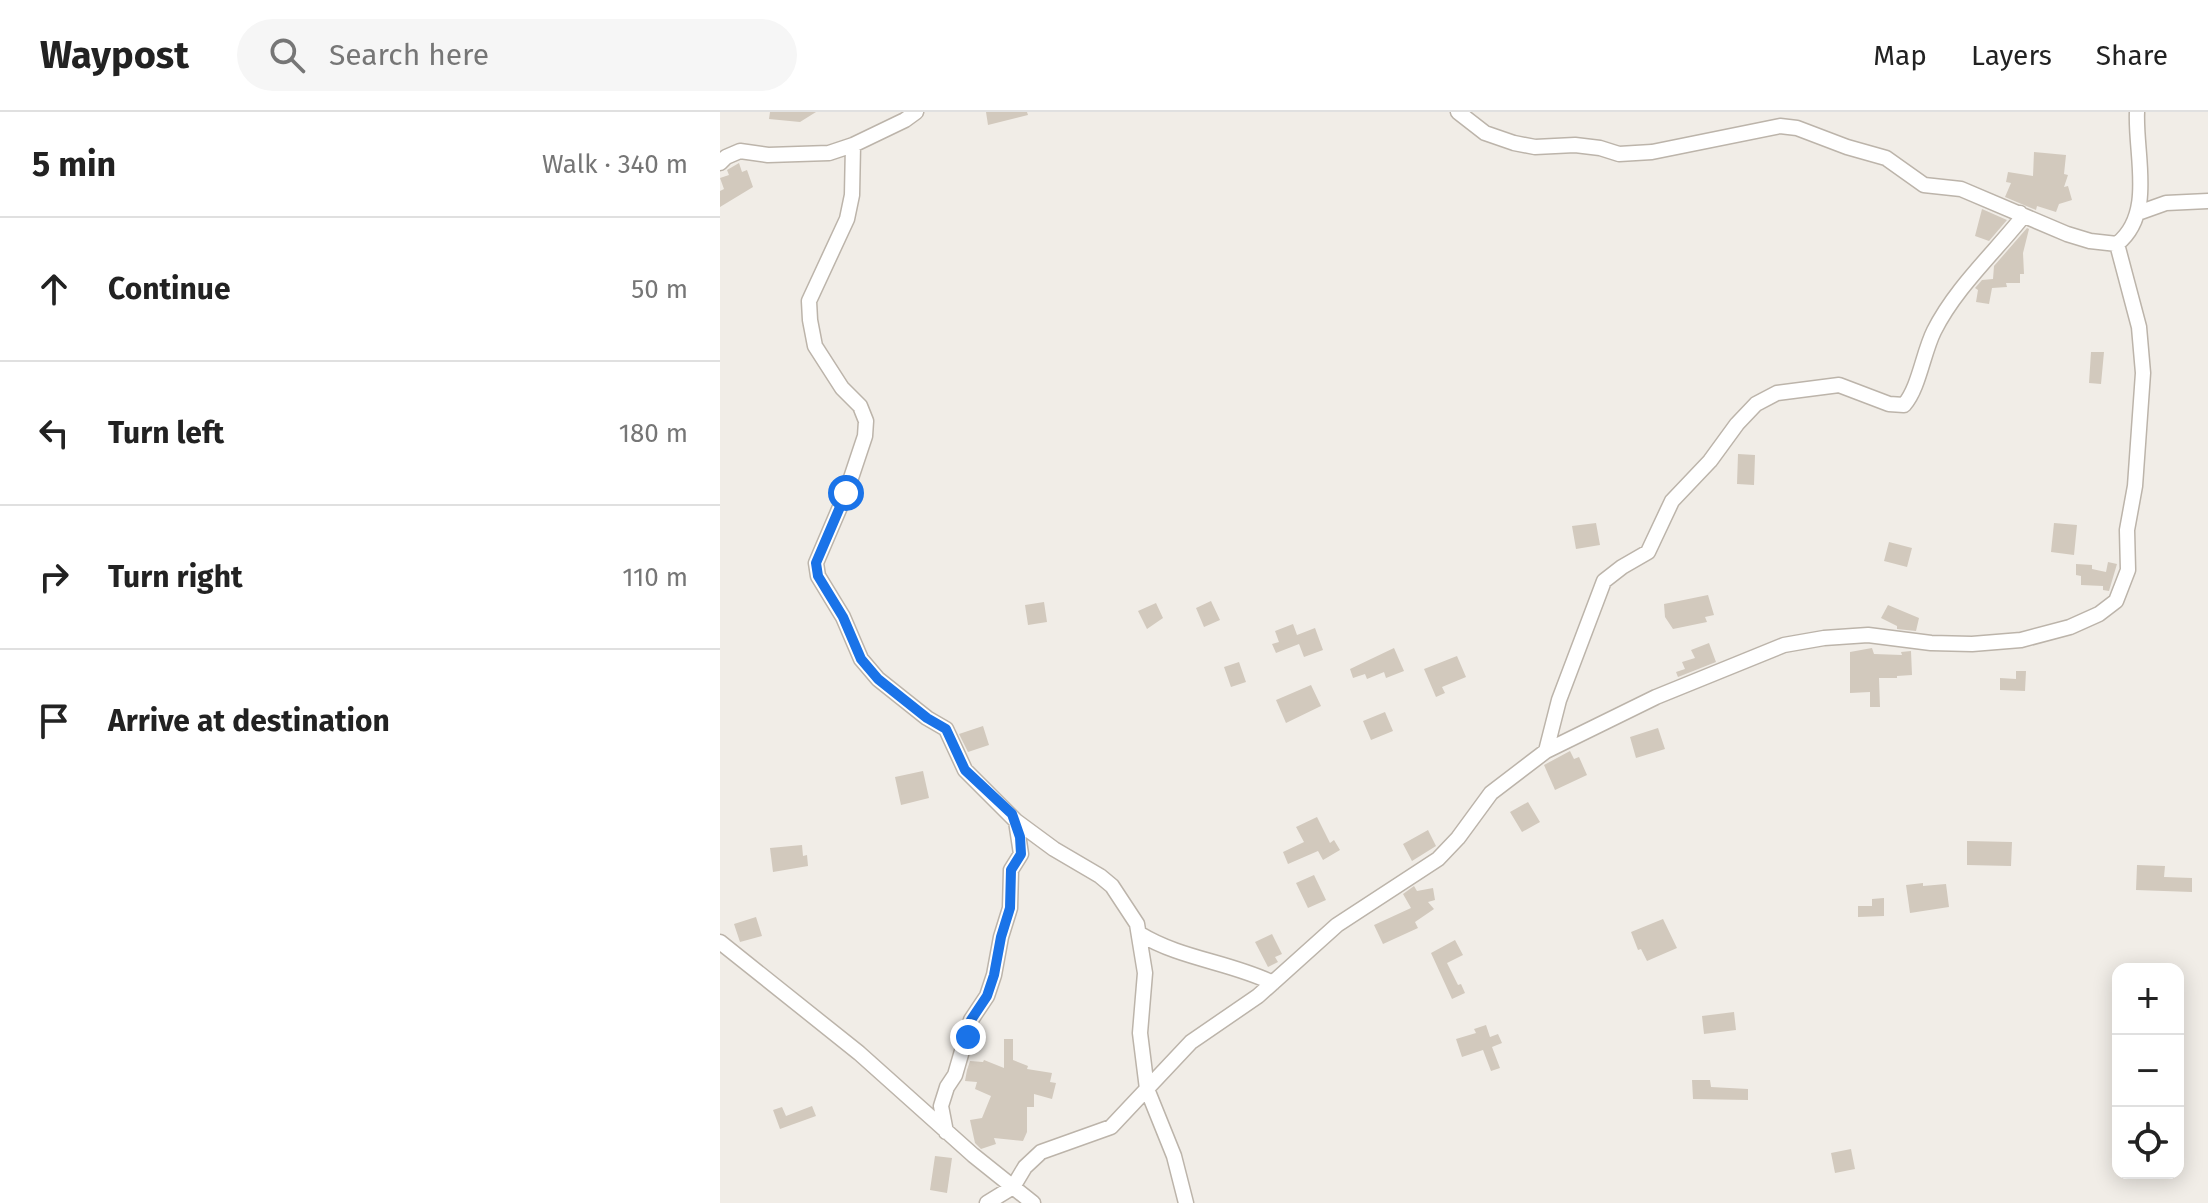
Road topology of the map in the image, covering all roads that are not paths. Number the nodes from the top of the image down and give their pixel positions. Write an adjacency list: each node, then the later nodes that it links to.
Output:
1 (916, 112): 4 (street)
2 (1458, 112): 7 (street)
3 (2137, 112): 8 (street)
4 (853, 145): 5 (street); 11 (street)
5 (720, 163)
6 (2208, 201): 8 (street)
7 (2020, 213): 9 (street); 10 (street)
8 (2138, 213): 9 (street)
9 (2117, 244): 10 (street)
10 (1546, 751): 14 (street)
11 (1016, 821): 12 (street); 16 (street)
12 (1140, 934): 14 (street); 15 (street)
13 (720, 942): 16 (street)
14 (1273, 983): 15 (street)
15 (1147, 1089): 17 (street); 20 (street)
16 (946, 1132): 17 (street)
17 (1013, 1187): 18 (street); 19 (street)
18 (987, 1203)
19 (1033, 1203)
20 (1186, 1203)

